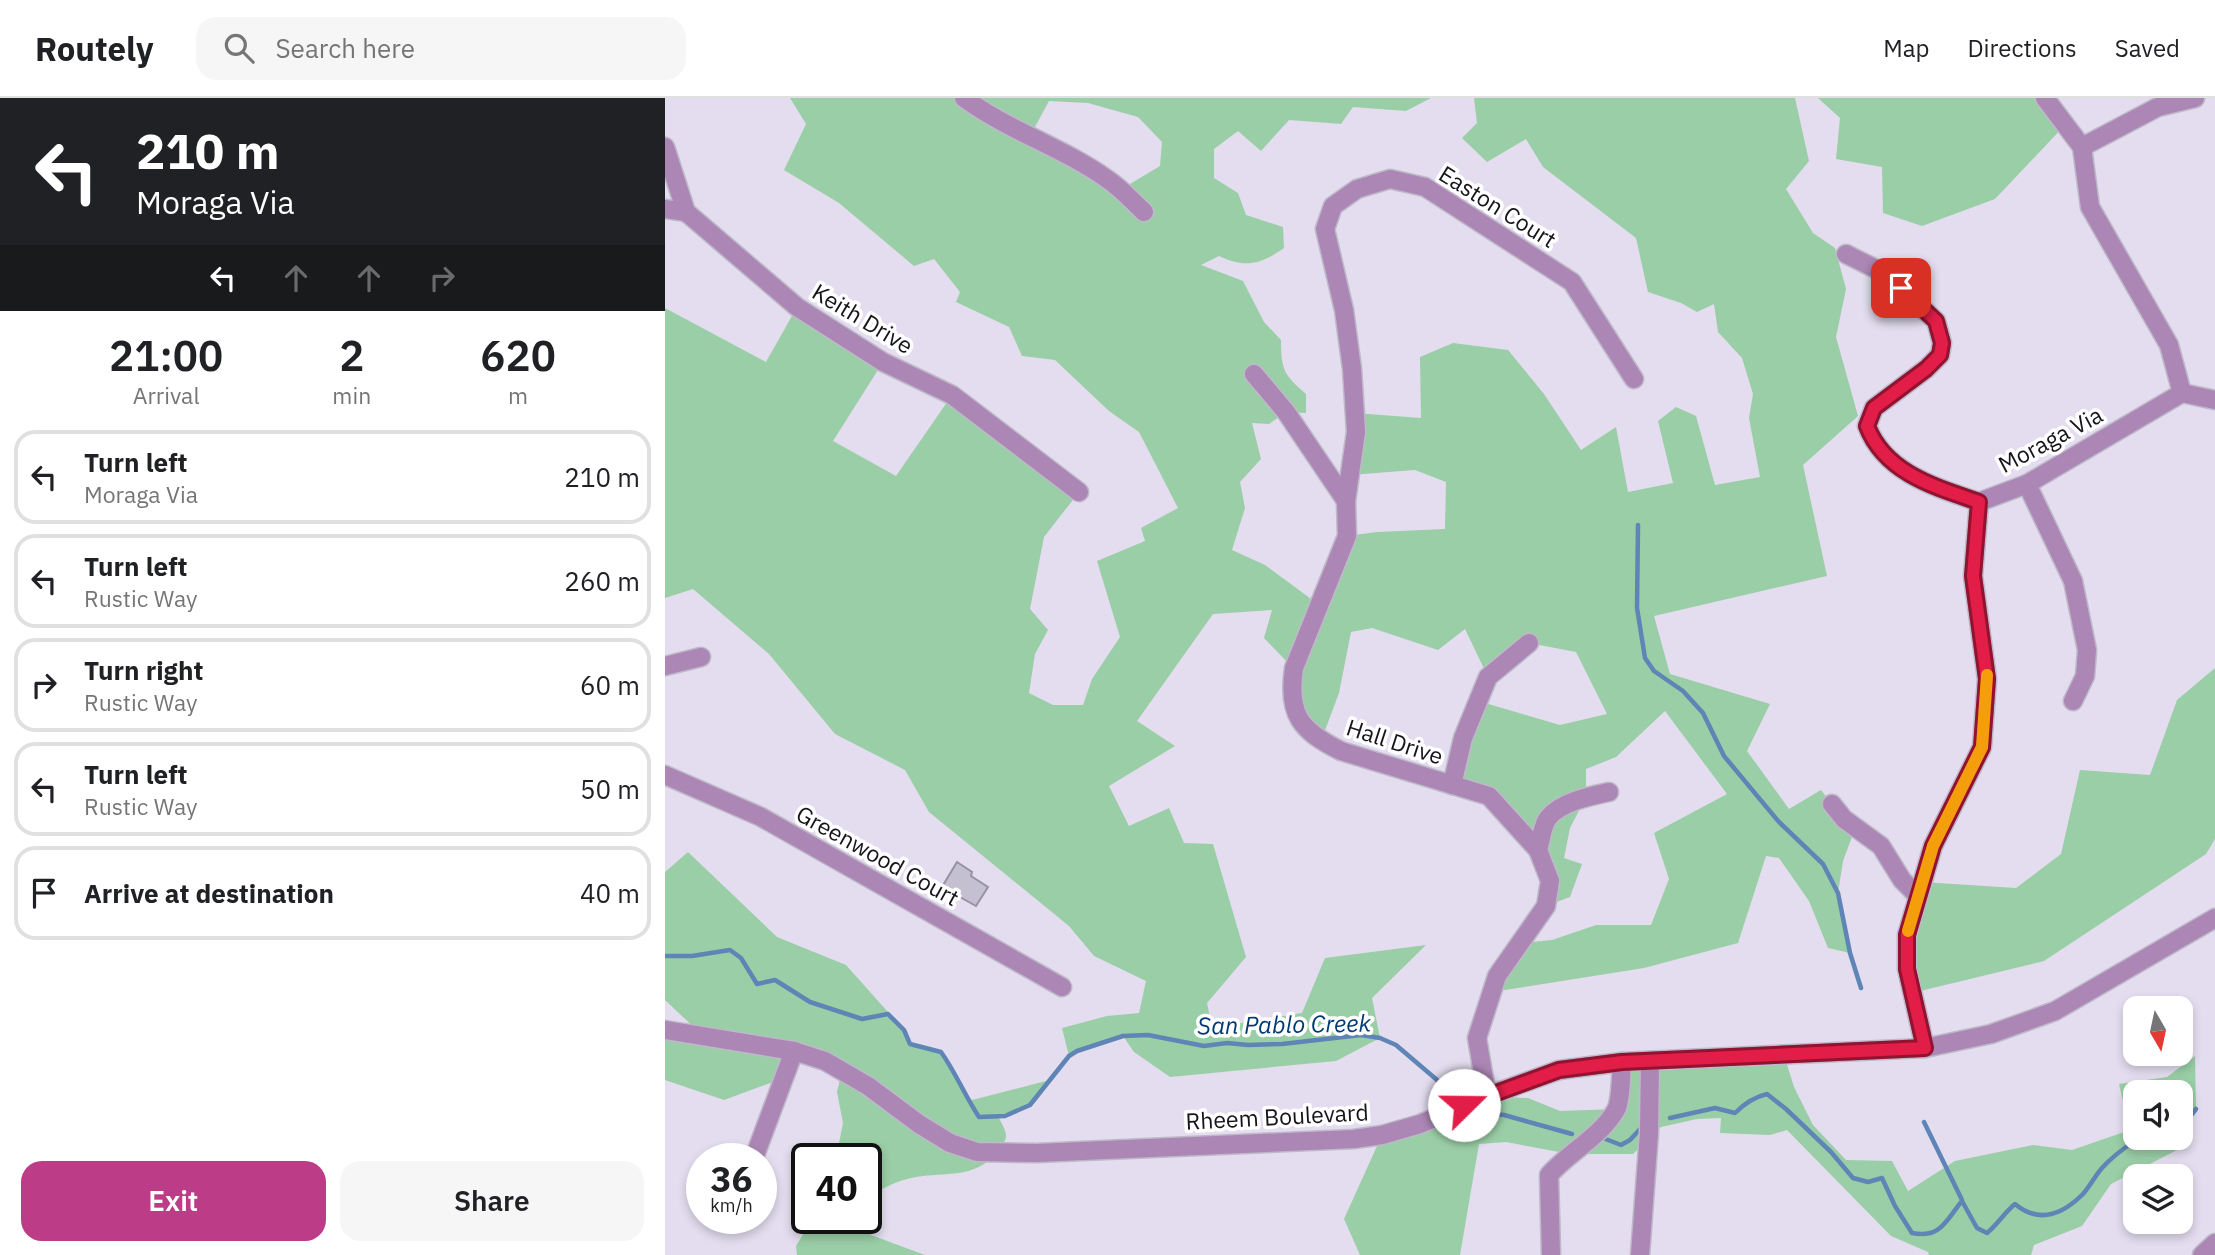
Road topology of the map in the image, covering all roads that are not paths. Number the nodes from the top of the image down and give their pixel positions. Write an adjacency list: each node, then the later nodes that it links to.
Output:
1 (964, 98): 8 (street)
2 (2045, 98): 5 (street)
3 (2195, 98): 5 (street)
4 (665, 147): 7 (street)
5 (2082, 147): 12 (street)
6 (665, 209): 7 (street)
7 (686, 212): 15 (street, Keith Drive)
8 (1144, 212)
9 (1846, 254): 17 (street)
10 (1254, 374): 16 (street)
11 (1634, 379): 16 (street, Easton Court)
12 (2182, 393): 13 (street); 14 (street, Moraga Via)
13 (2215, 400)
14 (2027, 484): 17 (street, Moraga Via); 21 (street)
15 (1079, 492)
16 (1346, 501): 23 (street, Hall Drive)
17 (1979, 502): 27 (street)
18 (1529, 643): 23 (street)
19 (701, 657): 20 (street)
20 (665, 666)
21 (2073, 701)
22 (665, 775): 29 (street, Greenwood Court)
23 (1452, 785): 26 (street, Hall Drive)
24 (1609, 792): 26 (street)
25 (1832, 804): 27 (street)
26 (1538, 850): 35 (street, Hall Drive)
27 (1918, 896): 31 (street)
28 (2215, 918): 31 (street, Rheem Boulevard)
29 (1062, 987)
30 (665, 1030): 32 (street, Rheem Boulevard)
31 (1925, 1048): 33 (street, Rheem Boulevard)
32 (794, 1051): 35 (street, Rheem Boulevard); 36 (street)
33 (1650, 1061): 34 (street, Rheem Boulevard); 39 (street)
34 (1622, 1062): 35 (street, Rheem Boulevard); 38 (street)
35 (1487, 1096)
36 (760, 1143)
37 (2215, 1243): 40 (street)
38 (1551, 1255)
39 (1640, 1255)
40 (2202, 1255)

